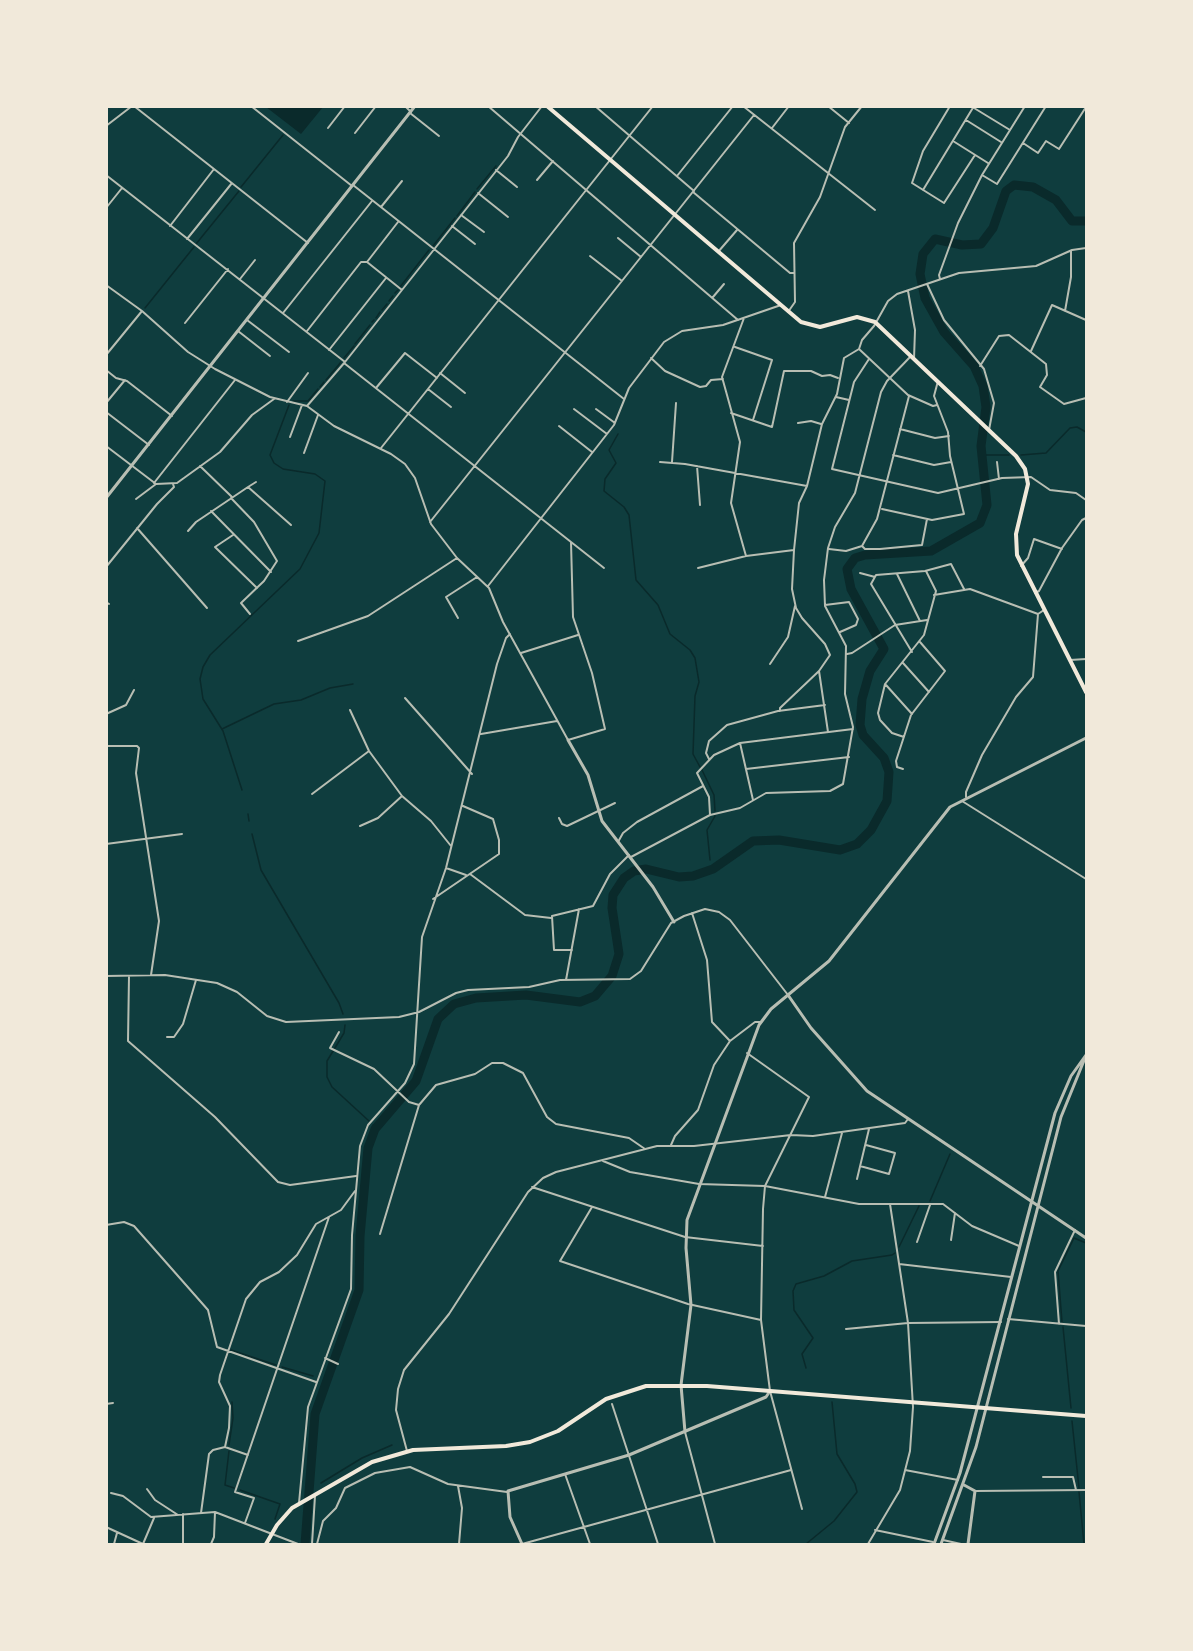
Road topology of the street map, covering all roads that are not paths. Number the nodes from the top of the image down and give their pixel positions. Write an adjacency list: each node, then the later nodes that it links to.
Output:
1 (133, 106): 26 (street); 41 (street)
2 (251, 106): 50 (street)
3 (345, 106): 27 (street)
4 (376, 106): 30 (street)
5 (405, 106): 22 (street)
6 (415, 106): 22 (street)
7 (489, 106): 31 (street)
8 (542, 106): 31 (street)
9 (547, 106): 38 (main road)
10 (595, 106): 33 (street)
11 (653, 106): 33 (street)
12 (733, 106): 46 (street)
13 (743, 106): 23 (street)
14 (789, 106): 28 (street)
15 (828, 106): 25 (street)
16 (862, 106): 25 (street)
17 (950, 106): 54 (street)
18 (1024, 106): 29 (street)
19 (1046, 106): 36 (street)
20 (973, 107): 24 (street); 29 (street)
21 (1086, 107): 36 (street)
22 (410, 112): 32 (street); 50 (street)
23 (754, 115): 28 (street); 55 (street)
24 (966, 120): 34 (street); 35 (street)
25 (849, 123): 44 (street)
26 (106, 126)
27 (328, 128)
28 (771, 129): 44 (street)
29 (1010, 130): 35 (street)
30 (355, 133)
31 (521, 134): 39 (street); 42 (street)
32 (439, 136)
33 (629, 136): 38 (street); 46 (street)
34 (953, 141): 37 (street); 54 (street)
35 (1002, 142): 40 (street)
36 (1023, 143): 45 (street)
37 (975, 155): 40 (street); 54 (street)
38 (610, 159): 53 (street); 62 (main road)
39 (553, 161): 47 (street); 53 (street)
40 (989, 164): 45 (street)
41 (214, 169): 49 (street); 65 (street)
42 (496, 170): 51 (street); 56 (street)
43 (106, 175): 52 (street)
44 (830, 175): 60 (street); 83 (street)
45 (982, 175): 86 (street)
46 (677, 177): 55 (street)
47 (537, 180)
48 (402, 181): 59 (street)
49 (232, 183): 70 (street); 71 (street)
50 (352, 186): 57 (street); 71 (street)
51 (517, 187)
52 (123, 188): 58 (street); 65 (street)
53 (586, 189): 73 (street); 95 (street)
54 (923, 190)
55 (693, 191): 62 (street); 67 (street)
56 (478, 193): 61 (street); 63 (street)
57 (372, 201): 59 (street); 100 (street)
58 (106, 208)
59 (380, 208): 64 (street)
60 (875, 210)
61 (461, 214): 66 (street); 68 (street)
62 (674, 214): 73 (street); 77 (main road)
63 (508, 217)
64 (398, 222): 75 (street); 81 (street)
65 (170, 226): 70 (street)
66 (452, 226): 72 (street); 75 (street)
67 (737, 230): 77 (street); 83 (street)
68 (484, 232)
69 (618, 238): 79 (street)
70 (187, 239): 82 (street)
71 (308, 243): 94 (street)
72 (475, 244)
73 (651, 244): 79 (street); 93 (street)
74 (1086, 248): 76 (street)
75 (433, 250): 91 (street); 95 (street)
76 (1071, 251): 86 (street); 98 (street)
77 (718, 252): 96 (main road)
78 (590, 256): 87 (street)
79 (641, 257): 87 (street)
80 (255, 260): 85 (street)
81 (367, 262): 84 (street); 108 (street)
82 (228, 269): 85 (street); 105 (street)
83 (794, 273): 99 (street)
84 (386, 278): 91 (street); 111 (street)
85 (240, 279): 94 (street)
86 (940, 279): 89 (street)
87 (622, 281): 114 (street)
88 (724, 284): 93 (street)
89 (925, 284): 92 (street); 121 (street)
90 (106, 285): 97 (street)
91 (402, 290): 120 (street)
92 (908, 290): 106 (street); 118 (street)
93 (713, 297): 103 (street)
94 (264, 298): 100 (street); 102 (street)
95 (497, 302): 114 (street); 125 (street)
96 (780, 305): 99 (main road); 101 (street)
97 (142, 311): 115 (street); 122 (street)
98 (1065, 311): 104 (street); 112 (street)
99 (788, 312): 106 (main road)
100 (283, 313): 108 (street)
101 (744, 318): 103 (street); 109 (street)
102 (247, 320): 107 (street); 113 (street)
103 (738, 320): 117 (street)
104 (1086, 320)
105 (185, 323)
106 (876, 323): 110 (street); 118 (main road)
107 (238, 331): 116 (street); 122 (street)
108 (307, 332): 111 (street)
109 (735, 347): 128 (street); 156 (street)
110 (859, 349): 119 (street); 127 (street)
111 (329, 350): 120 (street)
112 (1031, 351): 121 (street); 138 (street)
113 (289, 352)
114 (564, 353): 140 (street); 178 (street)
115 (106, 355)
116 (270, 356)
117 (650, 358): 128 (street); 140 (street)
118 (913, 358): 129 (street); 132 (main road)
119 (869, 359): 129 (street); 141 (street)
120 (345, 363): 133 (street); 147 (street)
121 (981, 366): 162 (street)
122 (210, 367): 131 (street); 155 (street)
123 (106, 370): 130 (street)
124 (308, 373): 142 (street)
125 (440, 373): 126 (street); 135 (street)
126 (437, 378): 133 (street); 134 (street)
127 (838, 378): 137 (street); 156 (street)
128 (723, 379): 152 (street)
129 (890, 379): 136 (street); 181 (street)
130 (125, 380): 144 (street); 155 (street)
131 (235, 380): 139 (street); 187 (street)
132 (938, 381): 146 (street); 162 (main road)
133 (376, 388): 153 (street)
134 (428, 389): 148 (street); 153 (street)
135 (465, 393)
136 (909, 396): 146 (street); 161 (street)
137 (836, 397): 141 (street); 159 (street)
138 (1086, 398)
139 (274, 399): 142 (street); 176 (street)
140 (624, 399): 157 (street)
141 (849, 400): 181 (street)
142 (287, 402): 145 (street)
143 (676, 403): 173 (street)
144 (106, 404)
145 (302, 405): 147 (street); 165 (street)
146 (937, 405): 164 (street)
147 (307, 406): 154 (street)
148 (451, 407)
149 (574, 409): 163 (street)
150 (596, 409): 157 (street)
151 (106, 412): 166 (street)
152 (731, 413): 156 (street); 180 (street)
153 (408, 414): 168 (street); 178 (street)
154 (318, 415): 168 (street); 170 (street)
155 (172, 416): 166 (street)
156 (752, 421)
157 (615, 423): 163 (street)
158 (798, 423): 159 (street)
159 (822, 424): 188 (street)
160 (559, 426): 169 (street)
161 (900, 429): 164 (street); 171 (street)
162 (987, 429): 182 (main road)
163 (607, 434): 169 (street)
164 (949, 436): 174 (street)
165 (290, 437)
166 (149, 445): 177 (street)
167 (106, 446): 177 (street)
168 (381, 448): 201 (street)
169 (592, 452): 198 (street)
170 (304, 453)
171 (894, 455): 174 (street); 184 (street)
172 (660, 462): 173 (street)
173 (672, 462): 179 (street)
174 (951, 462): 190 (street)
175 (997, 462): 183 (street)
176 (199, 465): 185 (street); 192 (street)
177 (132, 466): 187 (street); 191 (street)
178 (474, 466): 198 (street); 201 (street)
179 (697, 466): 180 (street); 195 (street)
180 (735, 474): 188 (street); 211 (street)
181 (859, 476): 184 (street); 208 (street)
182 (1027, 477): 183 (street); 194 (street); 213 (main road)
183 (999, 479): 190 (street)
184 (887, 482): 190 (street); 196 (street)
185 (173, 483): 187 (street); 203 (street)
186 (256, 483): 189 (street)
187 (155, 484): 193 (street)
188 (807, 486): 210 (street)
189 (248, 487): 192 (street); 202 (street)
190 (958, 489): 200 (street)
191 (108, 495)
192 (232, 497): 197 (street); 218 (street)
193 (136, 499)
194 (1086, 500)
195 (700, 505)
196 (880, 508): 200 (street); 207 (street)
197 (211, 512): 204 (street); 205 (street)
198 (540, 518): 206 (street); 223 (street)
199 (1086, 518): 209 (street)
200 (927, 519): 207 (street)
201 (430, 522): 212 (street)
202 (291, 525)
203 (137, 528): 214 (street); 230 (street)
204 (188, 531)
205 (233, 535): 218 (street); 224 (street)
206 (571, 542): 215 (street); 240 (street)
207 (862, 546): 208 (street)
208 (828, 548): 228 (street)
209 (1062, 549): 213 (street); 226 (street)
210 (794, 550): 211 (street); 229 (street)
211 (746, 556): 216 (street)
212 (457, 558): 221 (street); 241 (street)
213 (1022, 566): 226 (main road)
214 (106, 567)
215 (604, 568)
216 (698, 568)
217 (926, 571): 220 (street); 225 (street); 227 (street)
218 (271, 572): 224 (street)
219 (860, 573): 222 (street)
220 (897, 574): 222 (street); 236 (street)
221 (477, 576): 223 (street); 234 (street)
222 (875, 577): 237 (street)
223 (487, 586): 239 (street)
224 (257, 588): 232 (street)
225 (964, 589): 227 (street); 233 (street)
226 (1035, 593): 231 (main road)
227 (934, 595): 235 (street)
228 (825, 605): 238 (street); 238 (street)
229 (795, 606): 249 (street); 250 (street)
230 (207, 609)
231 (1044, 610): 233 (street); 247 (main road)
232 (250, 614)
233 (1038, 614): 279 (street)
234 (458, 618)
235 (927, 620): 236 (street); 242 (street)
236 (920, 621): 237 (street)
237 (895, 625): 243 (street); 245 (street)
238 (840, 632): 245 (street)
239 (510, 634): 244 (street); 264 (street)
240 (579, 635): 244 (street); 267 (street)
241 (298, 641)
242 (920, 642): 243 (street); 253 (street)
243 (912, 652): 248 (street)
244 (521, 653): 261 (street)
245 (846, 654): 262 (street)
246 (1086, 659): 247 (street)
247 (1070, 660): 254 (main road)
248 (903, 663): 251 (street); 253 (street)
249 (770, 664)
250 (819, 671): 256 (street); 258 (street)
251 (885, 684): 260 (street); 265 (street)
252 (134, 690): 259 (street)
253 (929, 692): 260 (street)
254 (1086, 692)
255 (405, 698): 275 (street)
256 (825, 705): 258 (street); 263 (street)
257 (350, 710): 270 (street)
258 (780, 711): 272 (street)
259 (106, 714)
260 (912, 714): 265 (street)
261 (557, 721): 264 (street); 267 (street)
262 (853, 729): 263 (street); 271 (street)
263 (828, 732): 268 (street)
264 (481, 734): 275 (street)
265 (904, 737): 274 (street)
266 (1086, 738): 279 (street)
267 (568, 740): 284 (street)
268 (740, 743): 272 (street); 273 (street)
269 (106, 746): 289 (street)
270 (369, 751): 277 (street); 278 (street)
271 (849, 757): 273 (street); 280 (street)
272 (710, 759): 276 (street)
273 (746, 769): 280 (street)
274 (903, 769)
275 (472, 774): 283 (street)
276 (704, 786): 285 (street); 290 (street)
277 (312, 794)
278 (402, 796): 287 (street); 292 (street)
279 (966, 797): 281 (street)
280 (753, 800): 285 (street)
281 (961, 800): 296 (street); 308 (street)
282 (615, 803): 284 (street)
283 (463, 806): 292 (street); 295 (street)
284 (598, 812): 286 (street); 290 (street)
285 (710, 814): 293 (street)
286 (559, 818)
287 (360, 826)
288 (182, 834): 289 (street)
289 (146, 839): 291 (street); 303 (street)
290 (618, 842): 293 (street)
291 (106, 844)
292 (452, 847): 294 (street)
293 (629, 856): 298 (street); 301 (street)
294 (446, 868): 295 (street); 297 (street)
295 (469, 874): 297 (street); 300 (street)
296 (1086, 879)
297 (434, 899): 309 (street)
298 (579, 909): 300 (street); 302 (street)
299 (692, 913): 301 (street); 308 (street); 313 (street)
300 (551, 918): 302 (street)
301 (674, 922): 307 (street)
302 (572, 950): 307 (street)
303 (151, 975): 305 (street); 306 (street)
304 (106, 976): 305 (street)
305 (129, 976): 328 (street)
306 (196, 980): 309 (street); 312 (street)
307 (566, 980): 309 (street)
308 (788, 995): 310 (street); 318 (street)
309 (416, 1013): 316 (street)
310 (761, 1022): 313 (street); 314 (street)
311 (339, 1032): 316 (street)
312 (167, 1037)
313 (730, 1041): 324 (street)
314 (747, 1053): 321 (street); 322 (street)
315 (1086, 1056): 335 (street); 338 (street)
316 (399, 1092): 317 (street); 328 (street)
317 (419, 1105): 325 (street); 344 (street)
318 (908, 1119): 319 (street); 335 (street)
319 (869, 1129): 320 (street); 323 (street)
320 (842, 1133): 321 (street); 334 (street)
321 (791, 1135): 322 (street); 331 (street)
322 (714, 1143): 324 (street); 330 (street)
323 (866, 1145): 327 (street); 327 (street)
324 (671, 1146): 325 (street)
325 (645, 1149): 326 (street)
326 (602, 1161): 330 (street); 332 (street)
327 (860, 1166): 329 (street)
328 (357, 1176): 333 (street)
329 (856, 1179)
330 (699, 1184): 331 (street); 345 (street)
331 (765, 1186): 334 (street); 349 (street)
332 (532, 1187): 339 (street); 377 (street)
333 (356, 1191): 341 (street); 362 (street)
334 (825, 1197): 336 (street)
335 (1030, 1201): 338 (street); 350 (street)
336 (890, 1204): 337 (street); 351 (street)
337 (930, 1204): 340 (street); 348 (street)
338 (1038, 1206): 343 (street); 354 (street)
339 (592, 1207): 345 (street); 353 (street)
340 (955, 1213): 347 (street); 350 (street)
341 (329, 1216): 361 (street); 364 (street)
342 (106, 1225): 361 (street)
343 (1075, 1230): 346 (street); 358 (street)
344 (380, 1234)
345 (685, 1237): 349 (street); 353 (street)
346 (1086, 1238)
347 (951, 1240)
348 (917, 1242)
349 (764, 1246): 355 (street)
350 (1019, 1246): 352 (street)
351 (899, 1264): 352 (street); 357 (street)
352 (1011, 1277): 356 (street)
353 (691, 1305): 355 (street); 366 (street)
354 (1008, 1319): 358 (street); 373 (street)
355 (762, 1320): 367 (street)
356 (1001, 1322): 357 (street); 372 (street)
357 (908, 1323): 360 (street); 368 (street)
358 (1059, 1324): 359 (street)
359 (1086, 1326)
360 (846, 1329)
361 (228, 1352): 364 (street); 376 (street)
362 (326, 1358): 363 (street); 365 (street)
363 (339, 1364)
364 (278, 1369): 365 (street); 378 (street)
365 (316, 1382): 395 (street)
366 (681, 1385): 367 (main road); 375 (street); 377 (main road)
367 (770, 1391): 368 (main road); 375 (street); 380 (street)
368 (913, 1402): 372 (main road); 381 (street)
369 (113, 1403): 370 (street)
370 (106, 1404)
371 (612, 1404): 379 (street)
372 (978, 1407): 373 (main road); 384 (street)
373 (986, 1408): 374 (main road); 385 (street)
374 (1086, 1416)
375 (685, 1432): 379 (street); 394 (street)
376 (225, 1447): 378 (street); 399 (street)
377 (407, 1451): 393 (main road)
378 (248, 1455): 403 (street)
379 (629, 1455): 382 (street); 397 (street)
380 (792, 1469): 394 (street); 396 (street)
381 (905, 1470): 384 (street); 406 (street)
382 (565, 1474): 391 (street); 405 (street)
383 (1043, 1477): 388 (street)
384 (958, 1480): 410 (street)
385 (964, 1485): 390 (street); 409 (street)
386 (458, 1486): 391 (street); 417 (street); 418 (street)
387 (147, 1489): 401 (street)
388 (1076, 1490): 389 (street); 390 (street)
389 (1086, 1490)
390 (975, 1491): 426 (street)
391 (507, 1492): 419 (street)
392 (111, 1493): 402 (street)
393 (315, 1494): 395 (main road); 416 (street)
394 (702, 1494): 397 (street); 422 (street)
395 (300, 1503): 408 (main road)
396 (802, 1509)
397 (647, 1510): 405 (street); 421 (street)
398 (215, 1512): 399 (street); 403 (street); 413 (street)
399 (201, 1513): 400 (street)
400 (183, 1514): 401 (street); 412 (street)
401 (178, 1515): 402 (street)
402 (154, 1517): 407 (street)
403 (245, 1523): 408 (street)
404 (106, 1527): 407 (street)
405 (584, 1527): 419 (street); 420 (street)
406 (875, 1530): 410 (street); 423 (street)
407 (117, 1531): 411 (street)
408 (271, 1534): 414 (main road); 415 (street)
409 (943, 1540): 424 (street); 425 (street)
410 (934, 1544)
411 (114, 1545)
412 (183, 1545)
413 (211, 1545)
414 (266, 1545)
415 (298, 1545)
416 (312, 1545)
417 (317, 1545)
418 (459, 1545)
419 (522, 1545)
420 (590, 1545)
421 (658, 1545)
422 (716, 1545)
423 (868, 1545)
424 (941, 1545)
425 (961, 1545)
426 (968, 1545)

